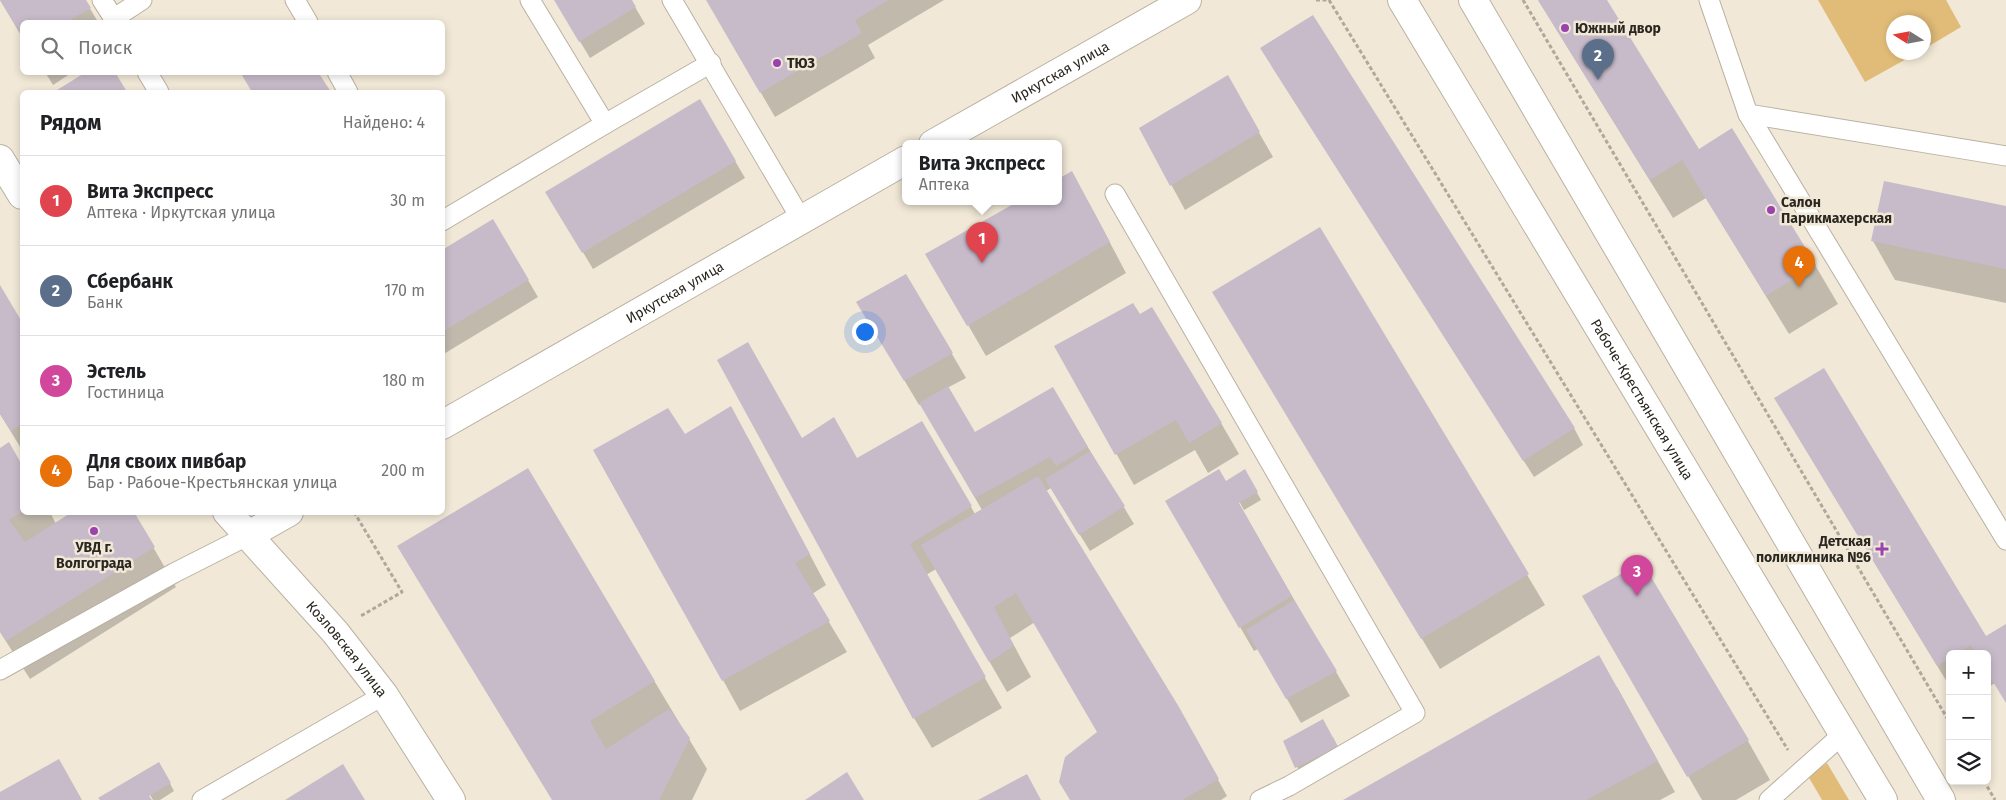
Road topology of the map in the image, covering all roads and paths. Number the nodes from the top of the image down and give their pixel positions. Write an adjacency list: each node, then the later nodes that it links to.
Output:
1 (102, 0): 12 (lane)
2 (142, 0): 12 (lane)
3 (295, 0): 13 (lane)
4 (530, 0): 20 (lane)
5 (672, 0): 14 (lane)
6 (1187, 0): 21 (main road, Иркутская улица)
7 (1316, 0): 40 (path)
8 (1402, 0): 39 (main road, Рабоче-Крестьянская улица)
9 (1473, 0): 47 (main road)
10 (1523, 0): 38 (path)
11 (1709, 0): 19 (lane)
12 (114, 20)
13 (307, 20)
14 (711, 63): 20 (lane); 28 (lane)
15 (149, 75): 17 (lane)
16 (339, 75): 18 (lane)
17 (158, 90)
18 (347, 90)
19 (1748, 114): 22 (lane); 34 (lane)
20 (605, 124): 27 (lane)
21 (940, 140)
22 (2006, 156)
23 (0, 159): 25 (main road)
24 (902, 162): 28 (main road, Иркутская улица)
25 (20, 192)
26 (1114, 194): 44 (lane)
27 (445, 219)
28 (801, 219): 29 (main road, Иркутская улица)
29 (445, 423)
30 (230, 515): 33 (main road, Козловская улица)
31 (284, 515): 33 (main road)
32 (356, 515): 35 (path)
33 (247, 536): 35 (main road, Козловская улица); 36 (lane)
34 (2006, 540)
35 (335, 632): 37 (main road, Козловская улица)
36 (0, 670)
37 (384, 695): 42 (lane); 43 (main road, Козловская улица)
38 (1946, 716)
39 (1843, 734): 40 (lane); 46 (main road, Рабоче-Крестьянская улица)
40 (1801, 772): 45 (lane)
41 (1986, 785): 48 (path)
42 (202, 800)
43 (451, 800)
44 (1260, 800)
45 (1768, 800)
46 (1883, 800)
47 (1941, 800)
48 (1995, 800)

